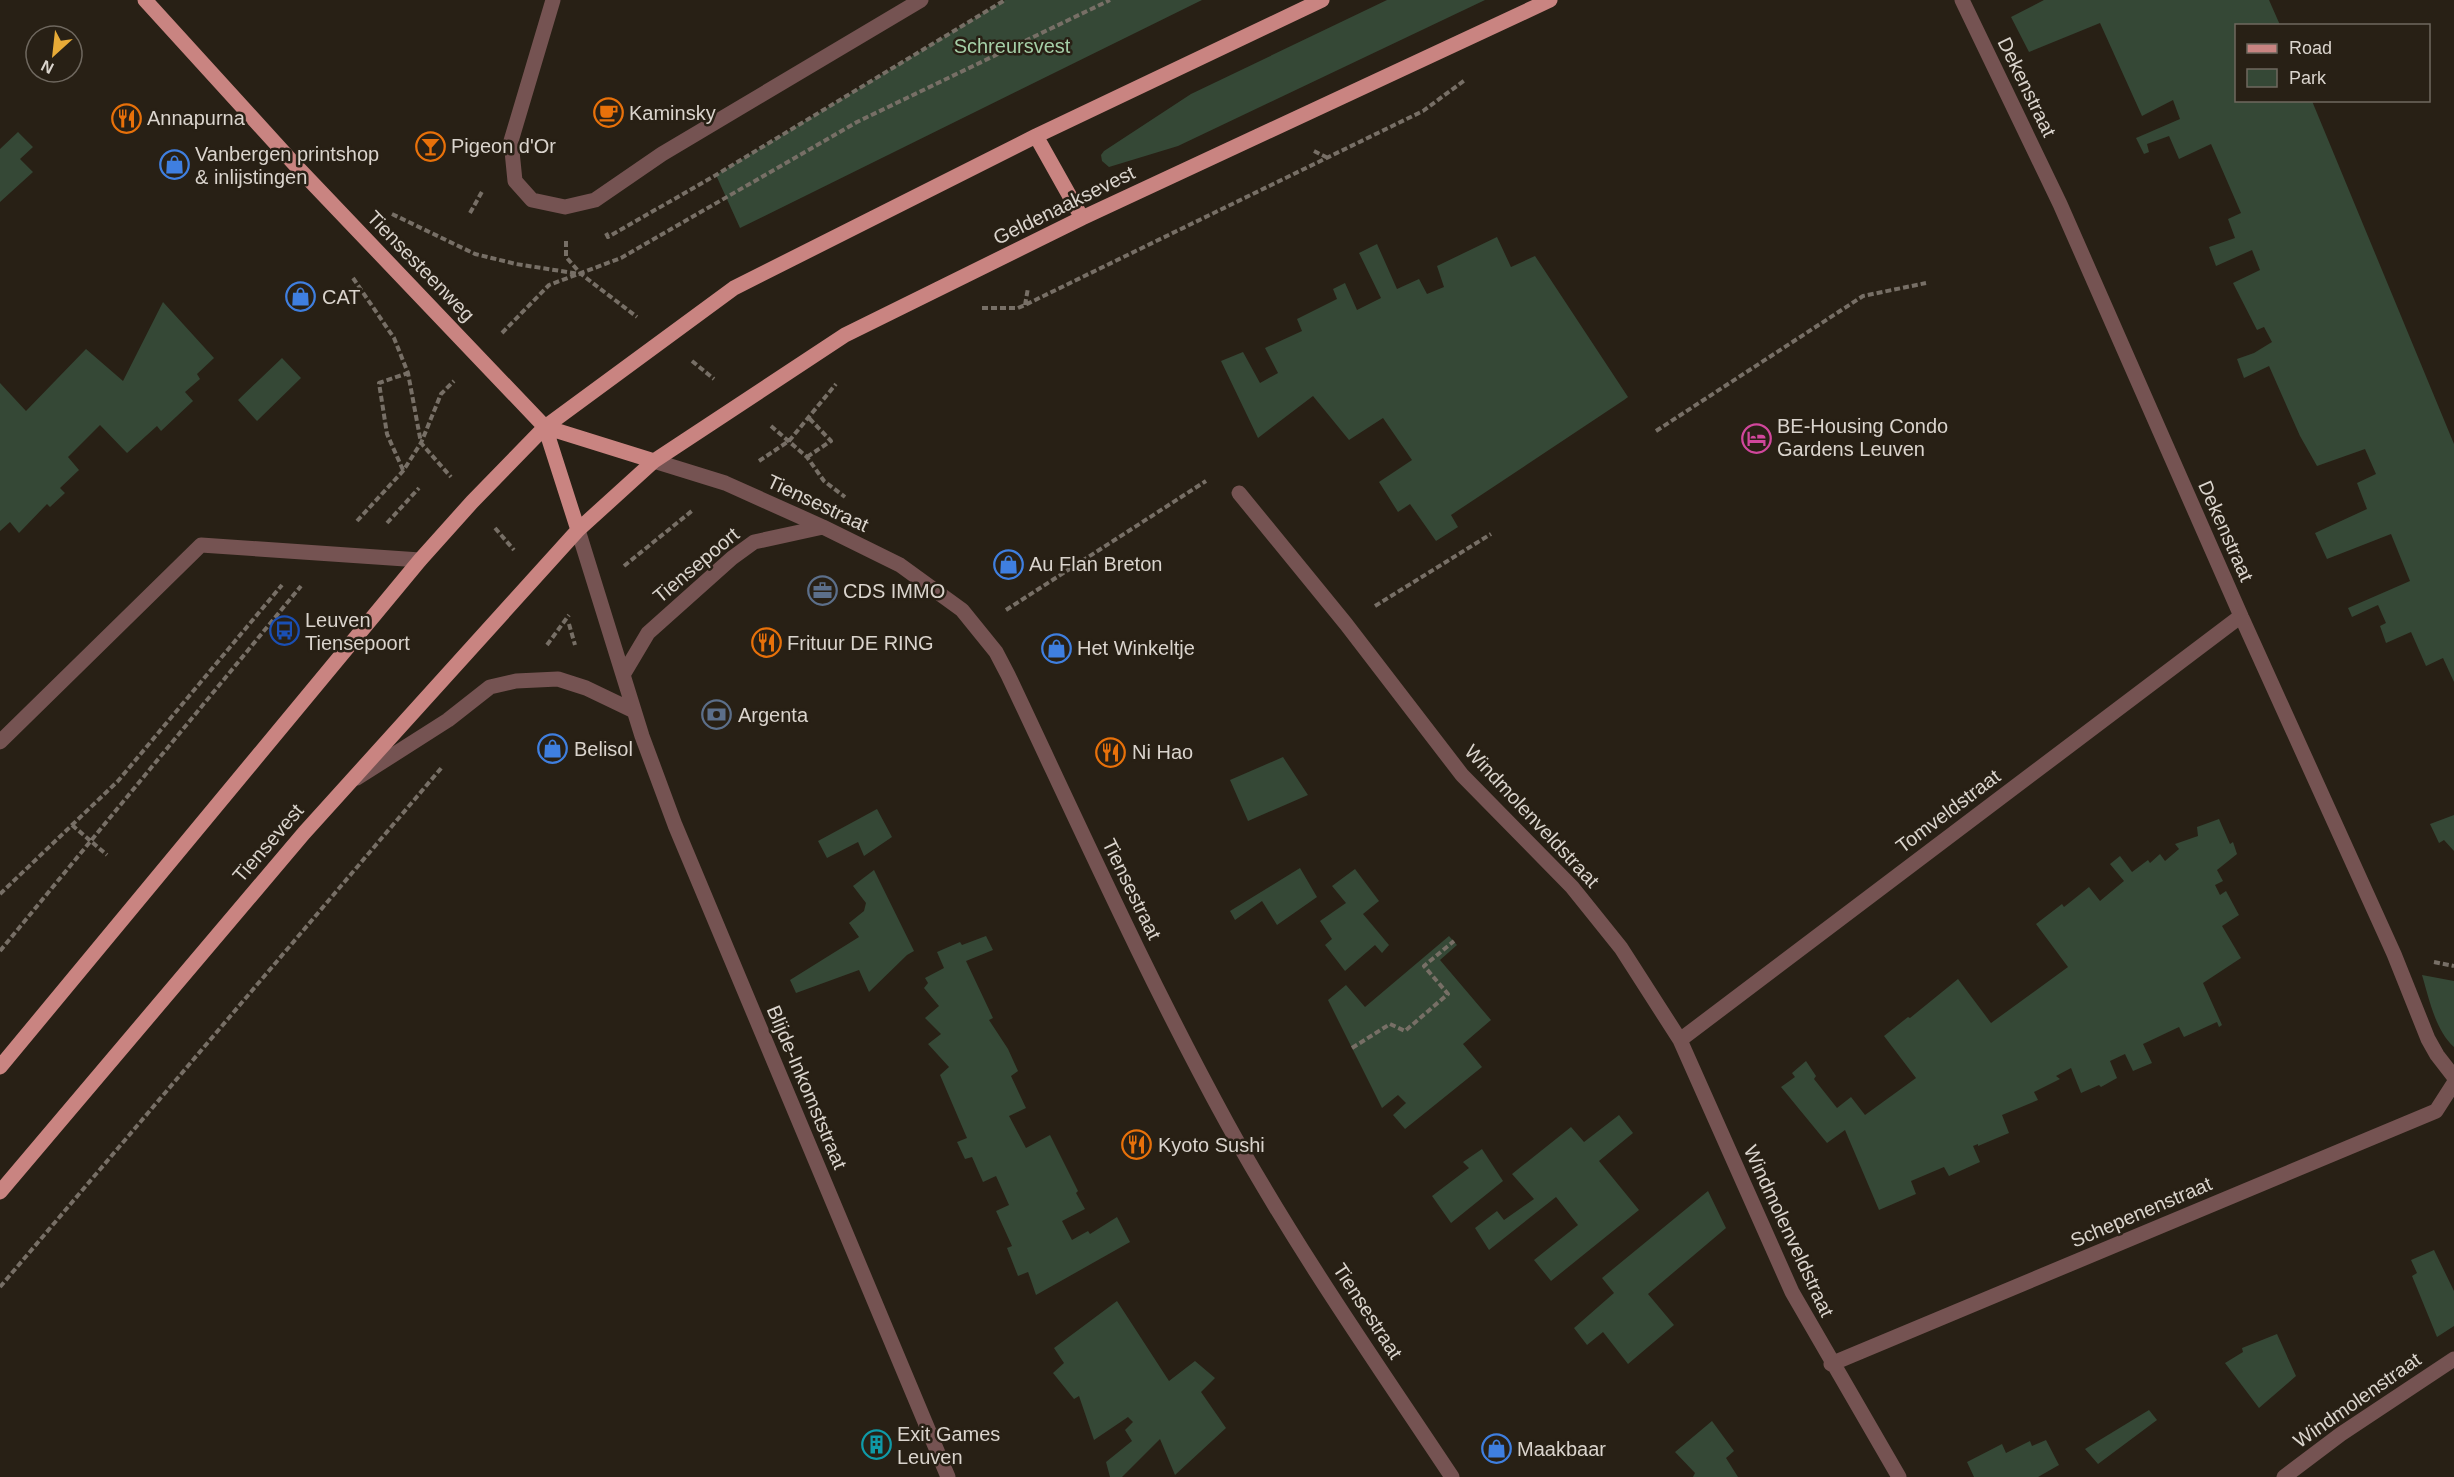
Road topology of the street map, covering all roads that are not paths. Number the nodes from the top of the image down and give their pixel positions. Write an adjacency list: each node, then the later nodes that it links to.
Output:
1 (145, 0): 9 (main road, Tiensesteenweg)
2 (553, 0): 3 (street)
3 (921, 0)
4 (1322, 0): 7 (main road)
5 (1550, 0): 8 (main road, Geldenaaksevest)
6 (1962, 0): 15 (street, Dekenstraat)
7 (1036, 136): 8 (main road); 9 (main road)
8 (1082, 218): 10 (main road, Geldenaaksevest)
9 (545, 427): 10 (main road); 13 (main road); 14 (main road)
10 (654, 461): 12 (street, Tiensestraat); 13 (main road)
11 (1239, 493): 20 (street, Windmolenveldstraat)
12 (823, 527): 16 (street, Tiensepoort); 28 (street, Tiensestraat)
13 (578, 530): 16 (street, Blijde-Inkomststraat); 19 (main road, Tiensevest)
14 (420, 560): 18 (street); 21 (main road)
15 (2241, 616): 20 (street, Tomveldstraat); 22 (street, Dekenstraat)
16 (623, 675): 17 (street, Blijde-Inkomststraat)
17 (634, 711): 19 (street); 27 (street, Blijde-Inkomststraat)
18 (0, 742)
19 (349, 783): 24 (main road, Tiensevest)
20 (1680, 1040): 26 (street, Windmolenveldstraat)
21 (0, 1067)
22 (2454, 1077)
23 (2454, 1083): 26 (street, Schepenenstraat)
24 (0, 1192)
25 (2454, 1359): 30 (street, Windmolenstraat)
26 (1832, 1364): 29 (street, Windmolenveldstraat)
27 (948, 1477)
28 (1452, 1477)
29 (1899, 1477)
30 (2284, 1477)

